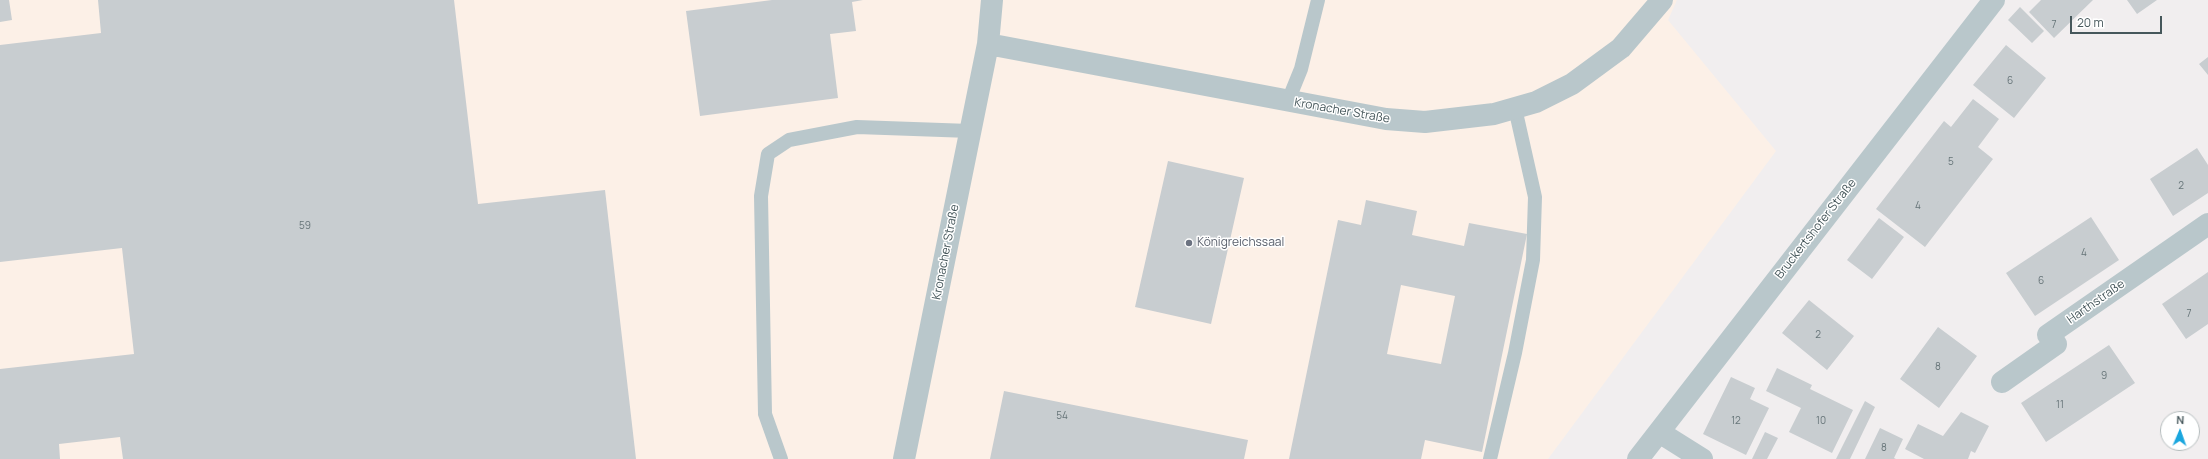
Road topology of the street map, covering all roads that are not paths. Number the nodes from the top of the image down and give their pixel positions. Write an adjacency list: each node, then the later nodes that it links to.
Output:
1 (992, 0): 5 (street, Kronacher Straße)
2 (1318, 0): 6 (lane)
3 (1662, 0): 7 (street, Kronacher Straße)
4 (1994, 0): 11 (street, Bruckertshofer Straße)
5 (988, 44): 6 (street, Kronacher Straße); 8 (street, Kronacher Straße)
6 (1288, 101): 7 (street, Kronacher Straße)
7 (1514, 108): 14 (lane)
8 (970, 131): 12 (lane); 13 (street, Kronacher Straße)
9 (2208, 224): 10 (street, Harthstraße)
10 (2002, 382)
11 (1659, 432): 15 (street, Bruckertshofer Straße); 16 (street)
12 (781, 459)
13 (904, 459)
14 (1490, 459)
15 (1638, 459)
16 (1702, 459)

